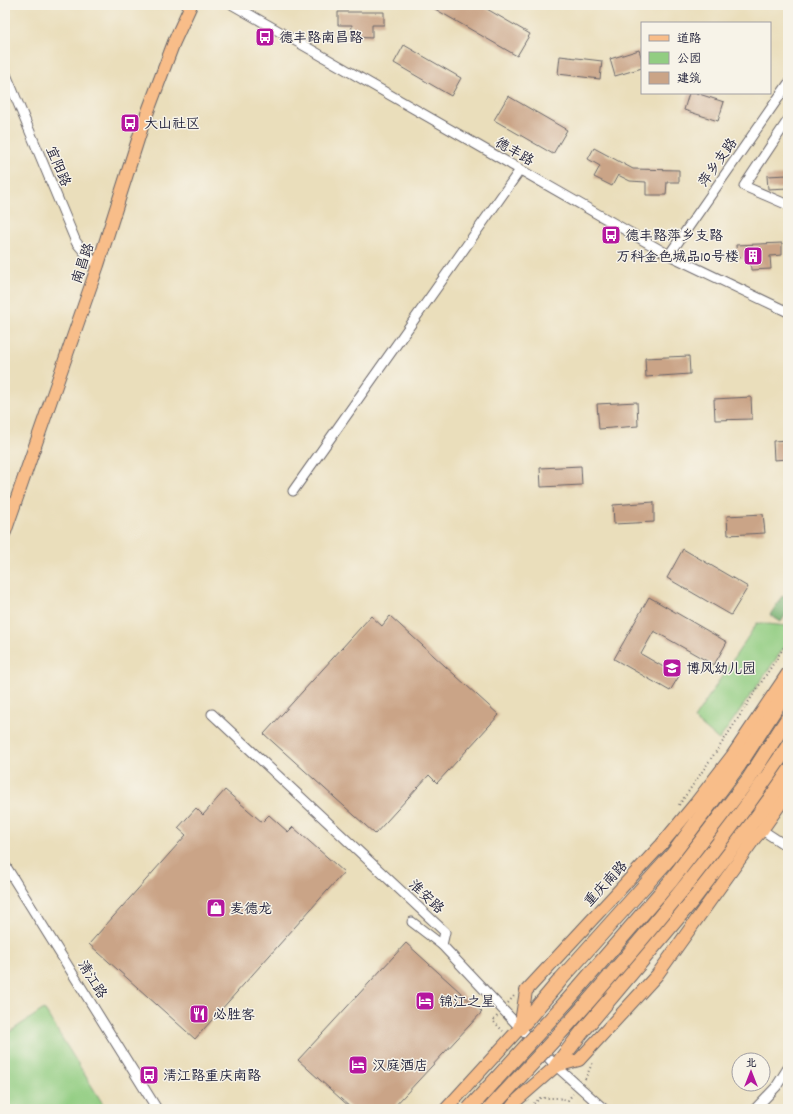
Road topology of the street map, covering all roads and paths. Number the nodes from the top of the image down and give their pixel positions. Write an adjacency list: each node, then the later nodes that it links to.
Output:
1 (191, 5): 9 (main road, 南昌路)
2 (233, 5): 6 (street, 德丰路)
3 (5, 72): 9 (street, 宜阳路)
4 (788, 84): 8 (street, 萍乡支路)
5 (788, 120): 7 (street)
6 (520, 170): 8 (street, 德丰路); 11 (street)
7 (788, 205)
8 (669, 255): 10 (street, 德丰路)
9 (98, 265): 12 (main road, 南昌路)
10 (788, 312)
11 (293, 491)
12 (5, 532)
13 (788, 673): 25 (main road, 重庆南路)
14 (788, 689): 25 (highway)
15 (212, 714): 24 (street, 淮安路)
16 (788, 718): 30 (highway, bridge)
17 (788, 746): 31 (highway, bridge)
18 (788, 772): 26 (highway)
19 (788, 793): 20 (main road)
20 (762, 830): 21 (street); 26 (main road)
21 (788, 847)
22 (5, 865): 28 (street, 清江路)
23 (412, 922): 24 (street)
24 (442, 945): 25 (street)
25 (520, 1028): 26 (street); 29 (main road)
26 (556, 1066): 32 (main road); 33 (street)
27 (788, 1068): 34 (street)
28 (157, 1109)
29 (446, 1109)
30 (469, 1109)
31 (490, 1109)
32 (510, 1109)
33 (604, 1109)
34 (755, 1109)

